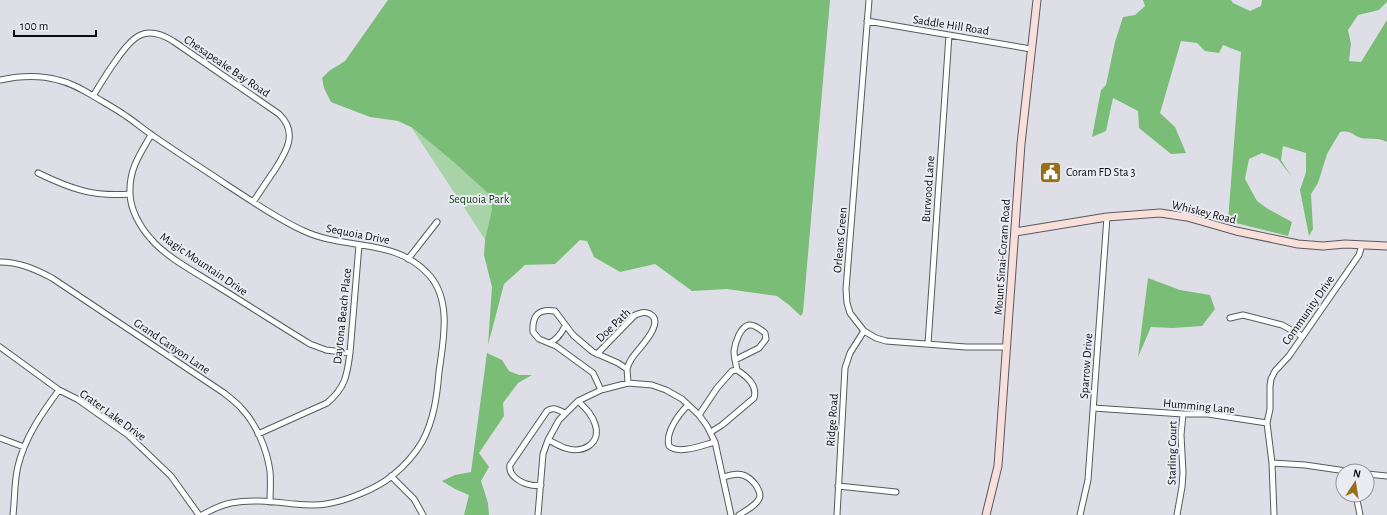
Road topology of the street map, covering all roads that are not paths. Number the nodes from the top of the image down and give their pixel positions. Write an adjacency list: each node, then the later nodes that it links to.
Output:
1 (869, 0): 3 (street, Orleans Green)
2 (1037, 0): 5 (main road, Mount Sinai-Coram Road)
3 (867, 21): 4 (street, Saddle Hill Road); 22 (street, Orleans Green)
4 (949, 35): 5 (street, Saddle Hill Road); 25 (street, Burwood Lane)
5 (1031, 49): 14 (main road, Mount Sinai-Coram Road)
6 (0, 80): 7 (street, Sequoia Drive)
7 (93, 96): 8 (street, Sequoia Drive); 11 (street, Chesapeake Bay Road)
8 (151, 134): 10 (street, Magic Mountain Drive); 11 (street, Sequoia Drive)
9 (38, 173): 10 (street)
10 (130, 194): 28 (street, Magic Mountain Drive)
11 (253, 202): 16 (street, Sequoia Drive)
12 (1107, 217): 14 (main road, Whiskey Road); 15 (main road, Whiskey Road); 38 (street, Sparrow Drive)
13 (437, 222): 18 (street)
14 (1015, 232): 27 (main road, Mount Sinai-Coram Road)
15 (1362, 244): 17 (main road, Whiskey Road); 23 (street, Community Drive)
16 (359, 245): 18 (street, Sequoia Drive); 28 (street, Daytona Beach Place)
17 (1387, 246)
18 (408, 259): 52 (street, Sequoia Drive)
19 (0, 262): 44 (street, Grand Canyon Lane)
20 (1230, 318): 23 (street)
21 (565, 326): 24 (street); 24 (street); 29 (street)
22 (864, 331): 25 (street, Orleans Green); 56 (street, Ridge Road)
23 (1302, 336): 42 (street, Community Drive)
24 (549, 343): 35 (street)
25 (928, 344): 27 (street, Orleans Green)
26 (0, 347): 34 (street, Crater Lake Drive)
27 (1007, 347): 68 (main road, Mount Sinai-Coram Road)
28 (350, 353): 44 (street, Daytona Beach Place)
29 (597, 354): 31 (street); 31 (street, Doe Path)
30 (735, 360): 30 (street); 32 (street)
31 (626, 369): 33 (street)
32 (737, 370): 41 (street); 43 (street)
33 (628, 383): 35 (street); 37 (street)
34 (59, 390): 48 (street); 61 (street, Crater Lake Drive)
35 (601, 390): 36 (street)
36 (578, 401): 39 (street); 46 (street)
37 (688, 404): 41 (street); 47 (street)
38 (1093, 408): 40 (street, Humming Lane); 69 (street, Sparrow Drive)
39 (565, 413): 46 (street); 55 (street)
40 (1183, 414): 42 (street, Humming Lane); 70 (street, Starling Court)
41 (700, 415): 43 (street)
42 (1267, 423): 49 (street)
43 (711, 432): 47 (street)
44 (258, 434): 58 (street, Grand Canyon Lane)
45 (0, 438): 48 (street)
46 (548, 440): 55 (street)
47 (715, 442): 54 (street)
48 (24, 446): 60 (street)
49 (1272, 463): 50 (street); 71 (street)
50 (1335, 469)
51 (1375, 475): 53 (street)
52 (391, 476): 58 (street, Sequoia Drive); 63 (street)
53 (1387, 476)
54 (724, 477): 65 (street); 66 (street)
55 (541, 485): 64 (street)
56 (838, 486): 57 (street); 67 (street, Ridge Road)
57 (896, 492)
58 (270, 502): 62 (street, Sequoia Drive)
59 (1358, 503): 72 (street)
60 (13, 515)
61 (199, 515)
62 (202, 515)
63 (423, 515)
64 (538, 515)
65 (731, 515)
66 (739, 515)
67 (837, 515)
68 (986, 515)
69 (1080, 515)
70 (1177, 515)
71 (1274, 515)
72 (1360, 515)

